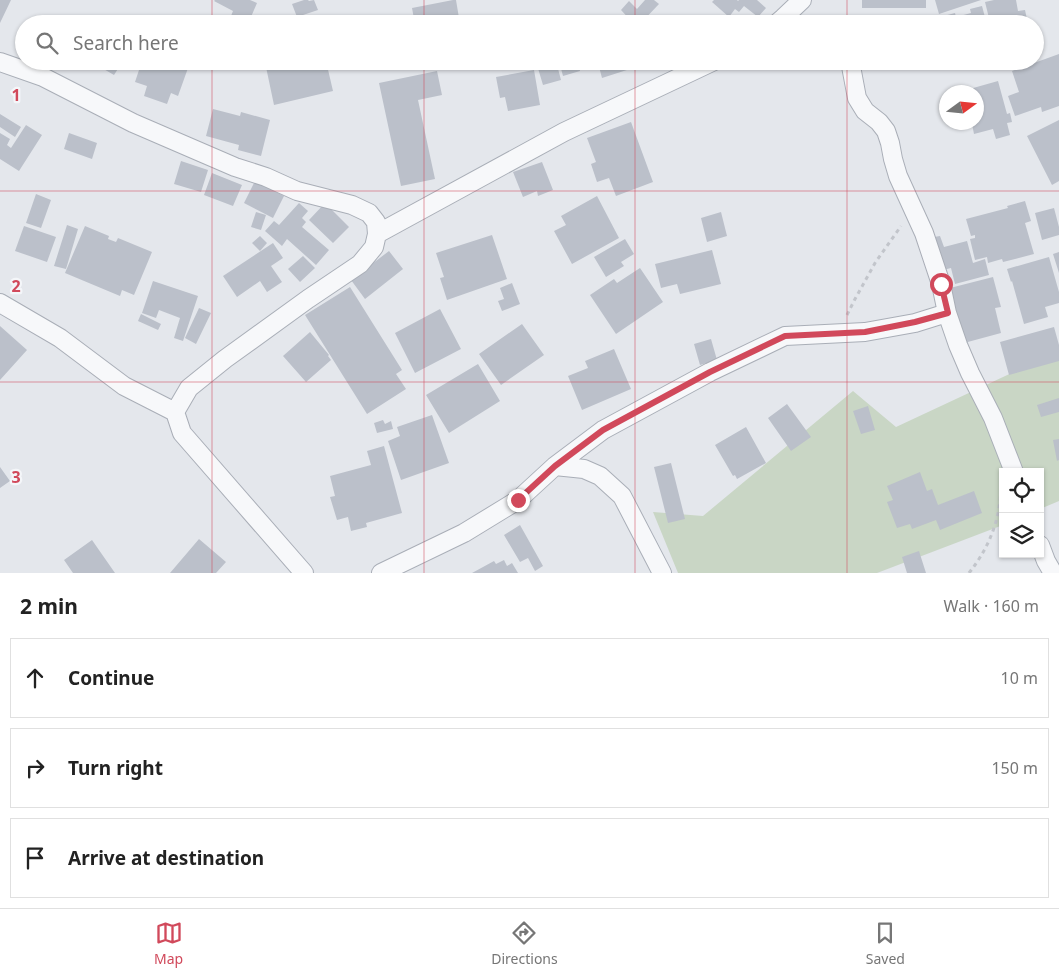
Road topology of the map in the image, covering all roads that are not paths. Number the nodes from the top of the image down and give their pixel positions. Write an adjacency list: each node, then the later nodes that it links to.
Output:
1 (802, 0): 2 (street)
2 (786, 15)
3 (0, 62): 4 (street)
4 (15, 67)
5 (22, 70): 8 (street)
6 (695, 70): 8 (street)
7 (852, 70): 10 (street)
8 (377, 234): 11 (street)
9 (0, 303): 11 (street)
10 (948, 313): 12 (street); 13 (street)
11 (175, 412): 15 (street)
12 (555, 466): 16 (street); 17 (street)
13 (1005, 468)
14 (1044, 556): 18 (street)
15 (304, 573)
16 (381, 573)
17 (662, 573)
18 (1053, 573)

